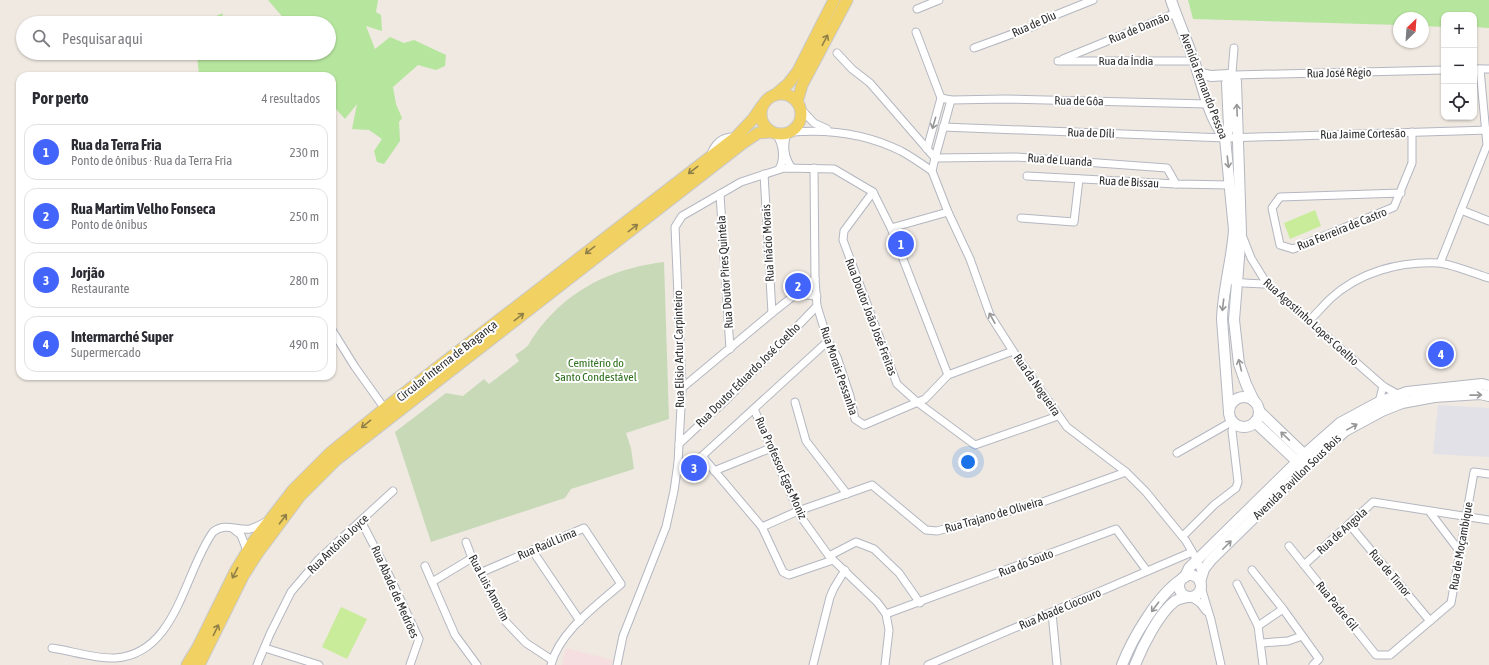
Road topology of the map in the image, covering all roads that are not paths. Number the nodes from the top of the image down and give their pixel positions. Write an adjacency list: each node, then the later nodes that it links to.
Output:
1 (834, 0): 19 (main road)
2 (847, 0): 24 (main road, one-way to 2)
3 (939, 0): 6 (street)
4 (1093, 0): 9 (street, Rua de Diu)
5 (1171, 0): 7 (street, Avenida Fernando Pessoa)
6 (917, 9)
7 (1176, 13): 12 (street, Rua de Damão); 13 (street, Avenida Fernando Pessoa)
8 (916, 32): 20 (street)
9 (974, 48)
10 (1234, 48): 18 (street)
11 (838, 53): 32 (street)
12 (1058, 61): 13 (street, Rua da Índia)
13 (1194, 61): 17 (street, Avenida Fernando Pessoa)
14 (1477, 69): 15 (street); 26 (street)
15 (1489, 69)
16 (1441, 70): 18 (street, Rua José Régio)
17 (1198, 73): 18 (street); 22 (street, Avenida Fernando Pessoa)
18 (1232, 76): 30 (street, one-way to 18); 31 (street)
19 (775, 95): 23 (main road); 24 (main road)
20 (941, 98): 21 (street, Rua de Gôa); 32 (street, one-way to 32)
21 (951, 100): 22 (street, Rua de Gôa); 25 (street)
22 (1208, 104): 31 (street, Avenida Fernando Pessoa)
23 (762, 106): 29 (main road); 79 (main road, Circular Interna de Bragança, one-way to 79)
24 (799, 106): 27 (street); 29 (main road)
25 (943, 127): 31 (street, Rua de Díli); 33 (street)
26 (1488, 128): 28 (street, Rua Jaime Cortesão); 46 (street)
27 (832, 131): 29 (street); 37 (street)
28 (1412, 132): 30 (street, Rua Jaime Cortesão); 44 (street, Rua Ferreira de Castro)
29 (781, 133): 34 (street); 36 (street); 140 (main road, Circular Interna de Bragança, one-way to 29)
30 (1238, 137): 31 (street, Rua de Díli); 51 (street)
31 (1225, 138): 42 (street, Avenida Fernando Pessoa, one-way to 42)
32 (927, 149): 33 (street)
33 (935, 158): 37 (street); 41 (street, Rua de Luanda)
34 (792, 168): 35 (street); 36 (street)
35 (814, 168): 43 (street); 57 (street, Rua Morais Pessanha)
36 (778, 169): 38 (street)
37 (932, 171): 47 (street, Rua da Nogueira)
38 (764, 174): 45 (street); 63 (street, Rua Inácio Morais)
39 (1028, 176): 40 (street, Rua de Bissau)
40 (1079, 179): 41 (street, Rua de Bissau); 48 (street)
41 (1176, 184): 42 (street, Rua de Bissau)
42 (1231, 185): 52 (street, Avenida Fernando Pessoa)
43 (873, 192): 50 (street); 77 (street, Rua Doutor João José Freitas)
44 (1401, 193): 44 (street, Rua Ferreira de Castro)
45 (720, 194): 67 (street, Rua Doutor Pires Quintela); 72 (street, Rua Elísio Artur Carpinteiro)
46 (1461, 210): 49 (street); 53 (street)
47 (948, 212): 50 (street); 68 (street, Rua da Nogueira, one-way to 47)
48 (1021, 218)
49 (1489, 221)
50 (892, 228): 69 (street)
51 (1241, 234): 52 (street); 55 (street, Rua Agostinho Lopes Coelho)
52 (1236, 253): 54 (street, Avenida Fernando Pessoa); 55 (street); 58 (street)
53 (1440, 263): 56 (street); 64 (street)
54 (1229, 268): 58 (street); 83 (street, Avenida Fernando Pessoa, one-way to 83)
55 (1260, 273): 59 (street, Rua Agostinho Lopes Coelho)
56 (1489, 278)
57 (815, 279): 60 (street); 61 (street, Rua Morais Pessanha)
58 (1236, 284): 59 (street); 75 (street, one-way to 58)
59 (1267, 284): 64 (street, Rua Agostinho Lopes Coelho)
60 (796, 294): 61 (street); 63 (street)
61 (817, 296): 62 (street, Rua Morais Pessanha)
62 (817, 306): 66 (street, Rua Morais Pessanha); 85 (street, Rua Doutor Eduardo José Coelho)
63 (772, 313): 67 (street)
64 (1309, 321): 70 (street, Rua Agostinho Lopes Coelho)
65 (336, 336): 79 (street)
66 (828, 341): 77 (street, Rua Morais Pessanha); 80 (street)
67 (730, 349): 72 (street)
68 (1013, 351): 69 (street, Rua Morais Pessanha); 82 (street, Rua da Nogueira)
69 (948, 375): 77 (street, Rua Morais Pessanha)
70 (1383, 386): 73 (street, Rua Agostinho Lopes Coelho); 78 (street)
71 (1489, 386): 73 (street)
72 (682, 388): 85 (street, Rua Elísio Artur Carpinteiro)
73 (1399, 395): 78 (street)
74 (1489, 396): 89 (street, Avenida Pavillon Sous Bois, one-way to 74)
75 (1254, 401): 81 (street); 83 (street)
76 (795, 402): 95 (street)
77 (917, 402): 82 (street, Rua Doutor João José Freitas)
78 (1379, 402): 89 (street)
79 (385, 409): 99 (main road, Circular Interna de Bragança, one-way to 99)
80 (754, 409): 86 (street, Rua Professor Egas Moniz); 88 (street)
81 (1259, 411): 84 (street); 89 (street, one-way to 81)
82 (1058, 416): 92 (street, Rua da Nogueira)
83 (1232, 419): 84 (street); 87 (street); 105 (street)
84 (1255, 422): 89 (street)
85 (679, 444): 90 (street, Rua Elísio Artur Carpinteiro)
86 (771, 448): 91 (street); 97 (street, Rua Professor Egas Moniz)
87 (1177, 453)
88 (702, 456): 90 (street); 91 (street)
89 (1304, 462): 111 (street); 121 (street, Avenida Pavillon Sous Bois, one-way to 89)
90 (678, 463): 145 (street, Rua Elísio Artur Carpinteiro)
91 (714, 471): 104 (street)
92 (1126, 472): 95 (street, Rua Trajano de Oliveira); 105 (street, Rua da Nogueira)
93 (1489, 474): 98 (street, Rua de Moçambique)
94 (393, 491): 101 (street, Rua António Joyce)
95 (847, 494): 97 (street, Rua Trajano de Oliveira)
96 (1429, 510): 98 (street, Rua de Angola); 102 (street, Rua de Angola); 110 (street)
97 (798, 511): 104 (street, Rua Trajano de Oliveira); 113 (street, Rua Professor Egas Moniz)
98 (1467, 516): 100 (street, Rua de Angola); 110 (street, Rua de Moçambique)
99 (271, 519): 103 (street); 109 (main road, Circular Interna de Bragança)
100 (1489, 520)
101 (361, 521): 136 (street, Rua António Joyce); 143 (street, Rua Abade de Medrões)
102 (1349, 524): 114 (street, Rua de Angola); 131 (street, Rua de Timor)
103 (230, 527): 109 (street); 135 (street)
104 (762, 527): 113 (street)
105 (1182, 536): 111 (street, Rua da Nogueira)
106 (466, 542): 112 (street, Rua Luis Amorim)
107 (1289, 546): 114 (street, Rua Padre Gil)
108 (532, 550): 119 (street, Rua Raúl Lima); 130 (street); 130 (street, Rua Raúl Lima)
109 (247, 551): 139 (main road, Circular Interna de Bragança, one-way to 139)
110 (1461, 553): 131 (street, Rua de Moçambique)
111 (1195, 556): 118 (street, Rua Abade Ciocouro); 120 (street); 121 (street, Rua da Nogueira)
112 (472, 558): 119 (street, Rua Luis Amorim); 122 (street)
113 (831, 558): 116 (street, Rua Professor Egas Moniz); 125 (street)
114 (1304, 565): 137 (street, Rua Padre Gil)
115 (425, 566): 122 (street)
116 (845, 570): 128 (street, Rua Professor Egas Moniz); 146 (street)
117 (1252, 570): 126 (street)
118 (1147, 571): 125 (street, Rua do Souto); 127 (street, Rua Abade Ciocouro)
119 (480, 573): 138 (street, Rua Luis Amorim)
120 (1183, 578): 121 (street); 124 (street); 150 (street, one-way to 150)
121 (1201, 581): 124 (street); 129 (street, Rua da Nogueira)
122 (432, 582): 144 (street)
123 (1237, 584): 132 (street)
124 (1189, 597): 129 (street); 151 (street)
125 (920, 603): 128 (street, Rua do Souto)
126 (1284, 609): 132 (street); 133 (street)
127 (1052, 612): 148 (street, Rua Abade Ciocouro); 149 (street)
128 (886, 614): 147 (street)
129 (1211, 620): 152 (street, Rua da Nogueira)
130 (580, 621): 138 (street, Rua Raúl Lima)
131 (1430, 621): 137 (street, Rua de Moçambique)
132 (1258, 626): 134 (street)
133 (1302, 636): 134 (street); 154 (street)
134 (1262, 644): 153 (street)
135 (52, 648)
136 (265, 648): 141 (street, Rua António Joyce); 142 (street)
137 (1390, 655)
138 (551, 663)
139 (187, 665)
140 (199, 665)
141 (257, 665)
142 (319, 665)
143 (410, 665)
144 (477, 665)
145 (617, 665)
146 (814, 665)
147 (885, 665)
148 (928, 665)
149 (1057, 665)
150 (1122, 665)
151 (1135, 665)
152 (1221, 665)
153 (1263, 665)
154 (1313, 665)

